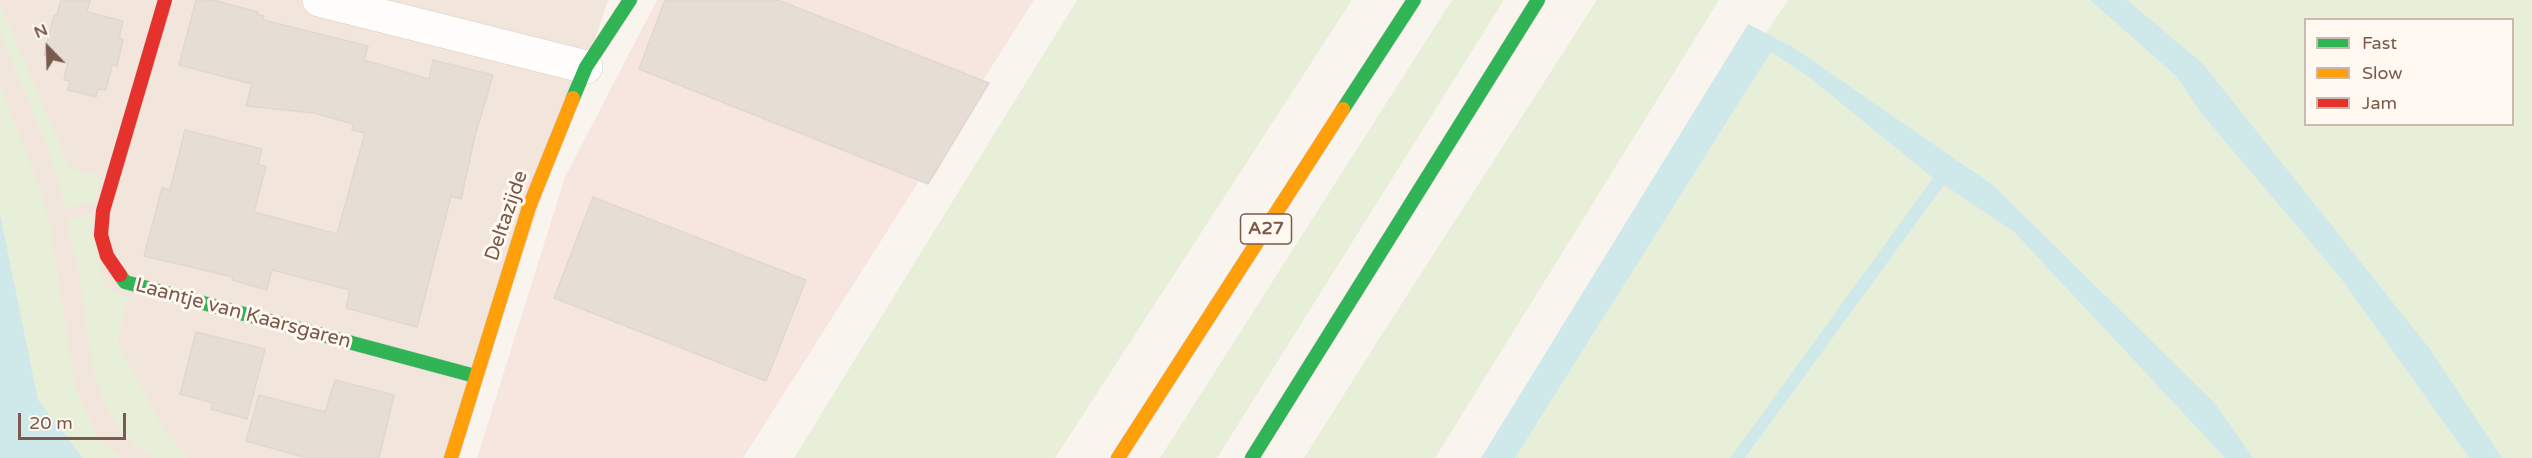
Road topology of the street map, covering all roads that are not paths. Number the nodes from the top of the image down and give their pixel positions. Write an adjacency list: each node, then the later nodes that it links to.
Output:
1 (165, 0): 7 (main road, Laantje van Kaarsgaren)
2 (319, 0): 6 (street)
3 (630, 0): 6 (main road, Deltazijde)
4 (1414, 0): 9 (main road, A27)
5 (1538, 0): 10 (main road)
6 (586, 67): 7 (main road, Deltazijde)
7 (475, 376): 8 (main road, Deltazijde)
8 (451, 458)
9 (1118, 458)
10 (1252, 458)

